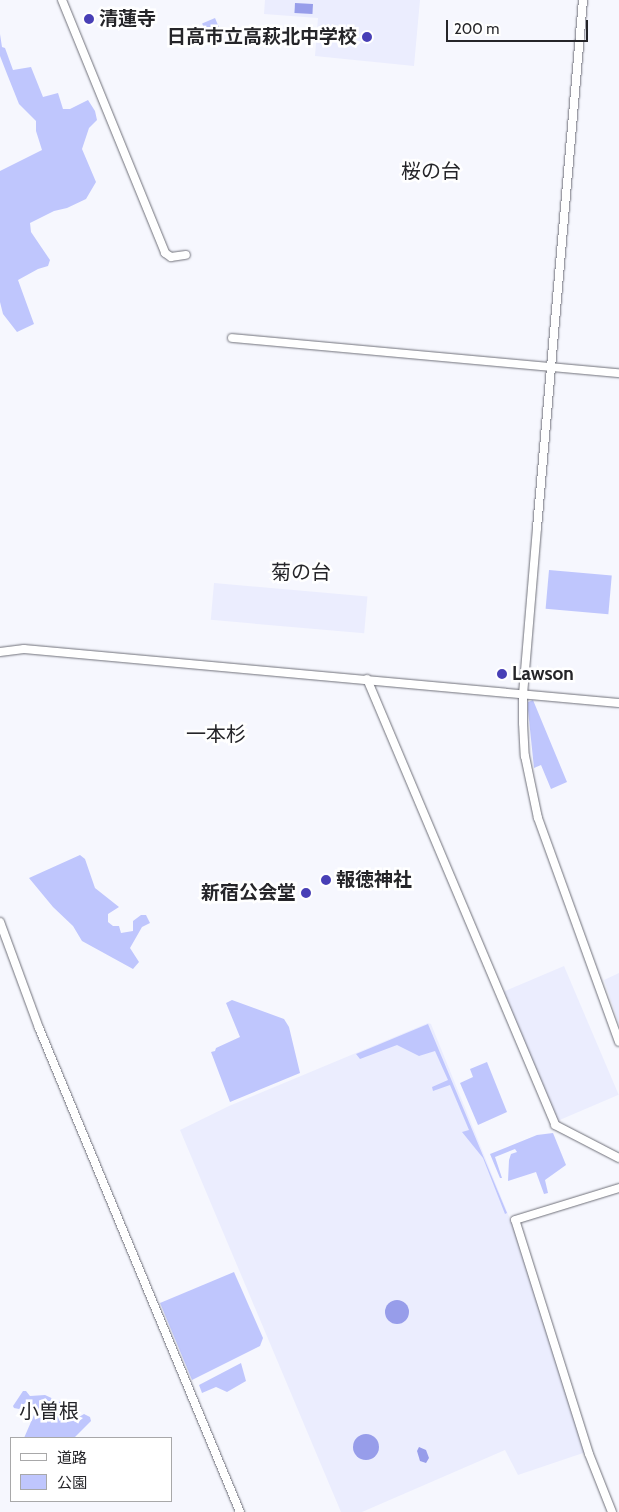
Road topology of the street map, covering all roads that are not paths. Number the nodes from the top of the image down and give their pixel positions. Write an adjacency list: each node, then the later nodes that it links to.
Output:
1 (62, 0): 3 (street)
2 (583, 0): 5 (street)
3 (186, 255)
4 (232, 338): 5 (street)
5 (551, 367): 6 (street); 9 (street)
6 (619, 373)
7 (0, 652): 8 (street)
8 (367, 679): 9 (street); 13 (street)
9 (523, 694): 10 (street); 12 (street)
10 (619, 703)
11 (0, 922): 15 (street)
12 (619, 1042)
13 (619, 1158)
14 (619, 1188): 16 (street)
15 (240, 1512)
16 (612, 1512)

